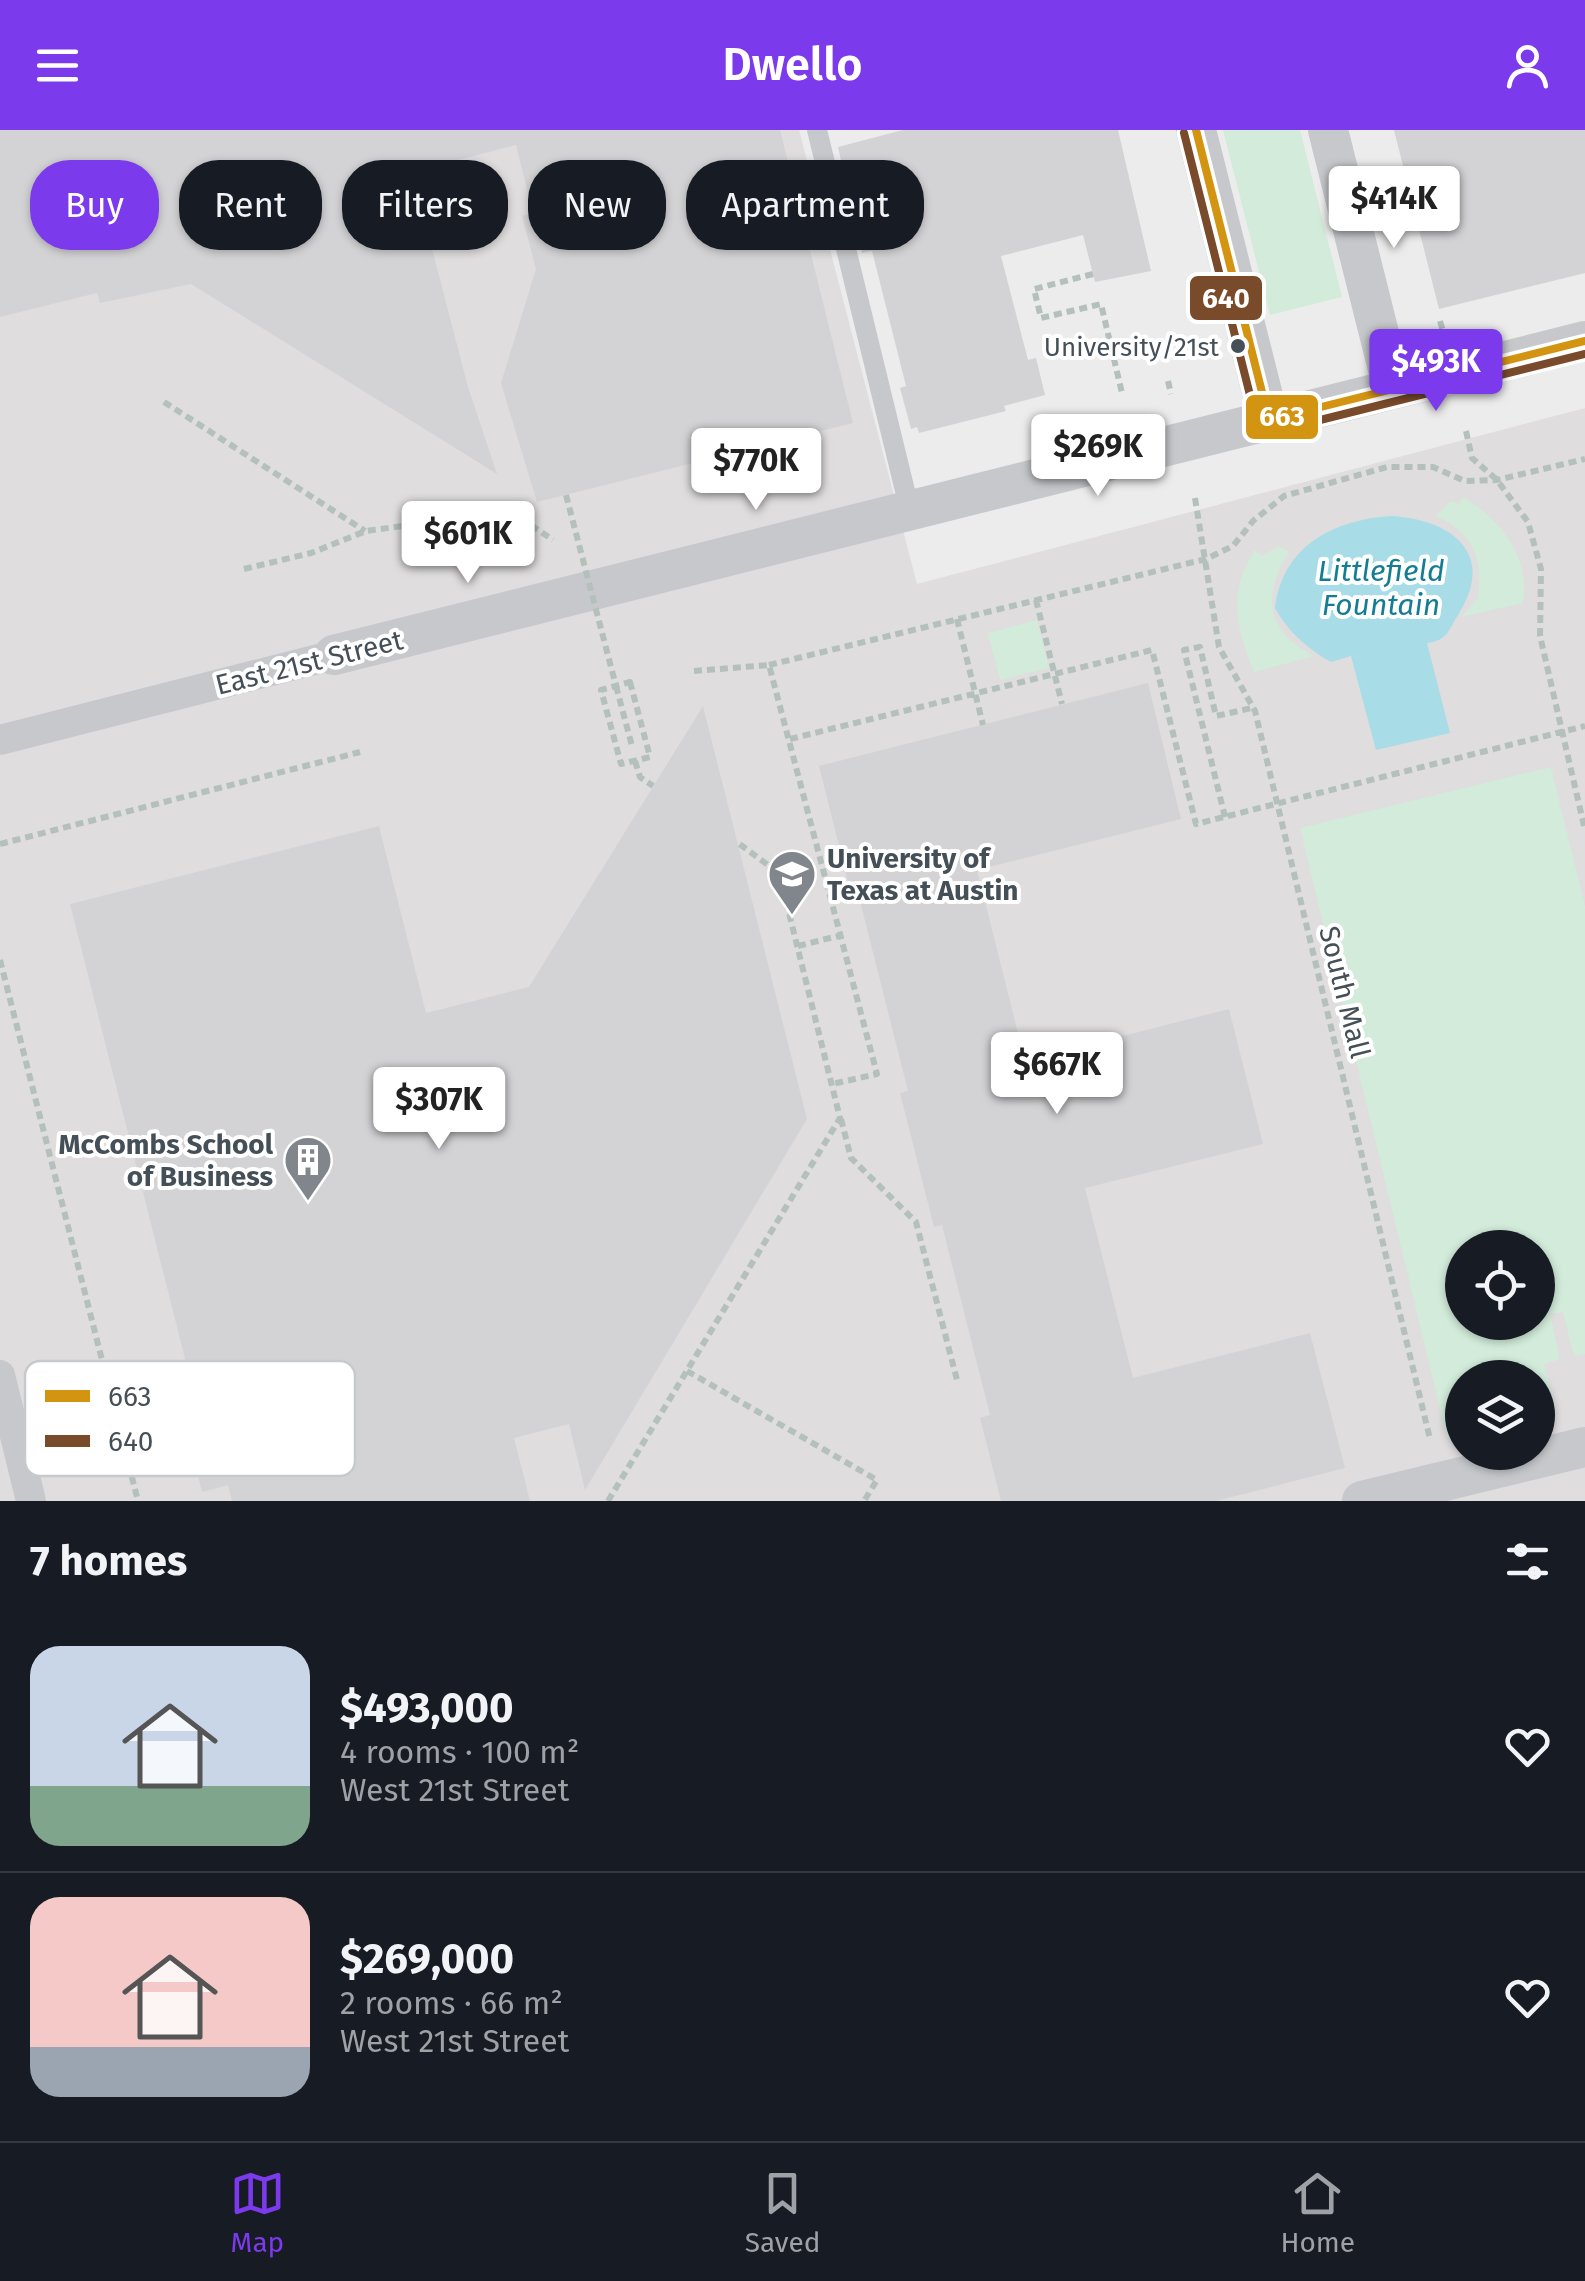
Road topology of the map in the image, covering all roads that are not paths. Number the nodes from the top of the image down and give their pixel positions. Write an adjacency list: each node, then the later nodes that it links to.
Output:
1 (817, 130): 7 (lane)
2 (1196, 130): 6 (street)
3 (1328, 130): 5 (street)
4 (1585, 340): 5 (street, East 21st Street)
5 (1393, 389): 6 (street, East 21st Street)
6 (1269, 420): 7 (street, East 21st Street)
7 (910, 510): 8 (street, East 21st Street)
8 (334, 656): 9 (street, East 21st Street)
9 (0, 740)
10 (0, 1375): 12 (street)
11 (1585, 1447): 13 (street)
12 (31, 1501)
13 (1362, 1501)

